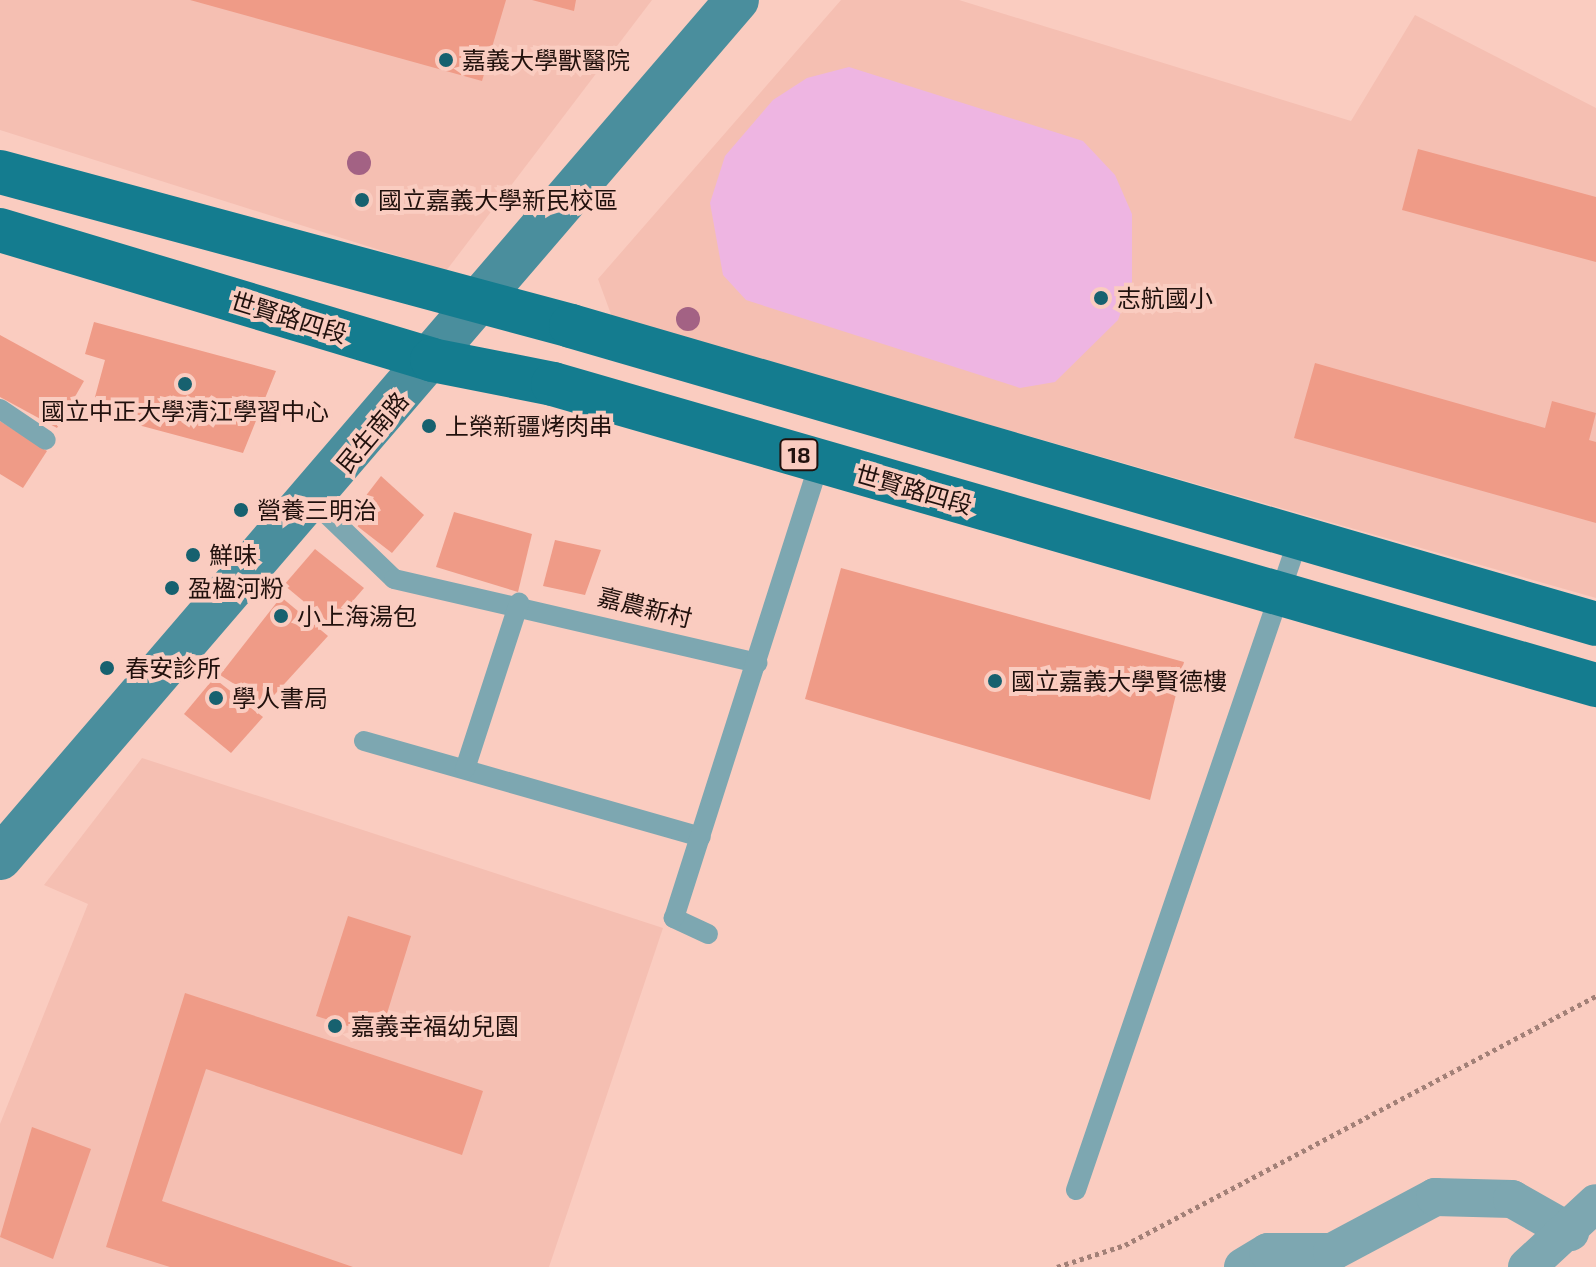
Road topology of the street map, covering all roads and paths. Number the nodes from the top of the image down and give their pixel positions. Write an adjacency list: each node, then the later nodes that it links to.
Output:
1 (737, 0): 4 (main road, 民生南路)
2 (0, 172): 4 (main road)
3 (0, 230): 5 (main road, 世賢路四段 / 18)
4 (473, 305): 5 (main road, 民生南路); 10 (main road)
5 (432, 360): 8 (main road, 世賢路四段 / 18); 9 (main road, 民生南路)
6 (0, 409): 7 (lane)
7 (46, 440)
8 (820, 461): 11 (main road, 世賢路四段 / 18); 14 (lane)
9 (313, 501): 12 (lane, 嘉農新村); 19 (main road, 民生南路)
10 (1299, 537): 11 (lane); 13 (main road)
11 (1280, 595): 15 (main road, 世賢路四段 / 18); 22 (lane)
12 (519, 603): 14 (lane, 嘉農新村); 17 (lane)
13 (1596, 624)
14 (757, 663): 18 (lane)
15 (1596, 685)
16 (364, 741): 17 (lane)
17 (465, 769): 18 (lane)
18 (701, 837): 20 (lane)
19 (0, 858)
20 (708, 934)
21 (1596, 996): 25 (path)
22 (1076, 1190)
23 (1596, 1203): 24 (street)
24 (1570, 1232): 26 (street); 27 (street)
25 (1057, 1267)
26 (1243, 1267)
27 (1527, 1267)

